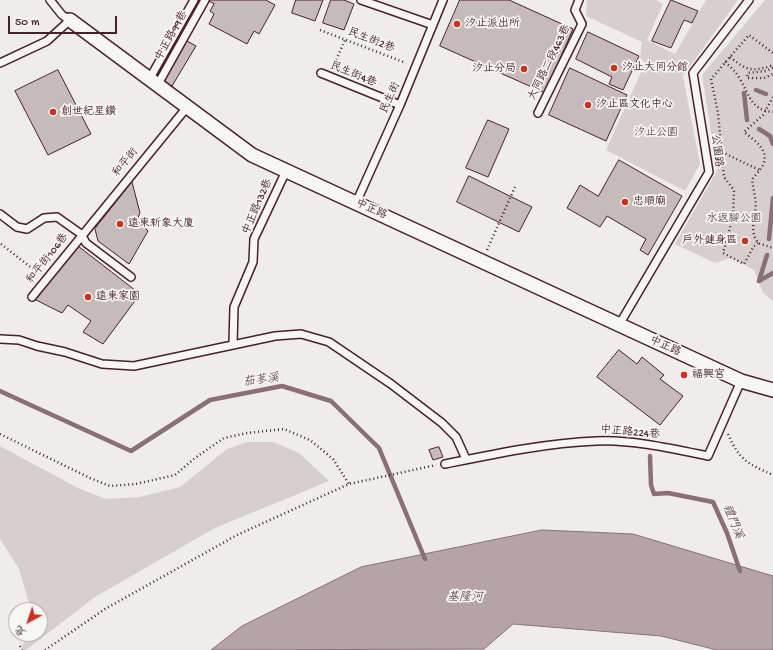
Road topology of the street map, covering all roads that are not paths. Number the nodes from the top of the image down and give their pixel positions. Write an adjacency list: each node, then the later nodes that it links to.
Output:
1 (50, 0): 8 (lane)
2 (194, 0): 12 (lane)
3 (205, 0): 12 (lane, 中正路99巷)
4 (361, 0): 9 (lane)
5 (443, 0): 9 (lane, 民生街)
6 (579, 0): 15 (lane, 大同路二段463巷)
7 (749, 0): 22 (lane, 公園路)
8 (70, 20): 10 (lane); 12 (street, 中正路)
9 (434, 25): 13 (lane, 民生街)
10 (0, 63)
11 (321, 73): 13 (lane, 民生街4巷)
12 (154, 81): 14 (street, 中正路)
13 (400, 105): 17 (lane, 民生街)
14 (188, 106): 16 (street, 中正路); 19 (lane, 和平街)
15 (538, 113)
16 (286, 171): 17 (street, 中正路); 24 (lane, 中正路132巷)
17 (356, 203): 22 (street, 中正路)
18 (0, 214): 19 (lane)
19 (81, 234): 20 (lane); 21 (lane, 和平街106巷)
20 (131, 277)
21 (32, 297)
22 (619, 325): 25 (street, 中正路)
23 (0, 339): 24 (lane)
24 (233, 344): 27 (lane)
25 (741, 381): 26 (street, 中正路); 27 (lane, 中正路224巷)
26 (773, 390)
27 (466, 459): 28 (lane, 中正路224巷)
28 (445, 464)

